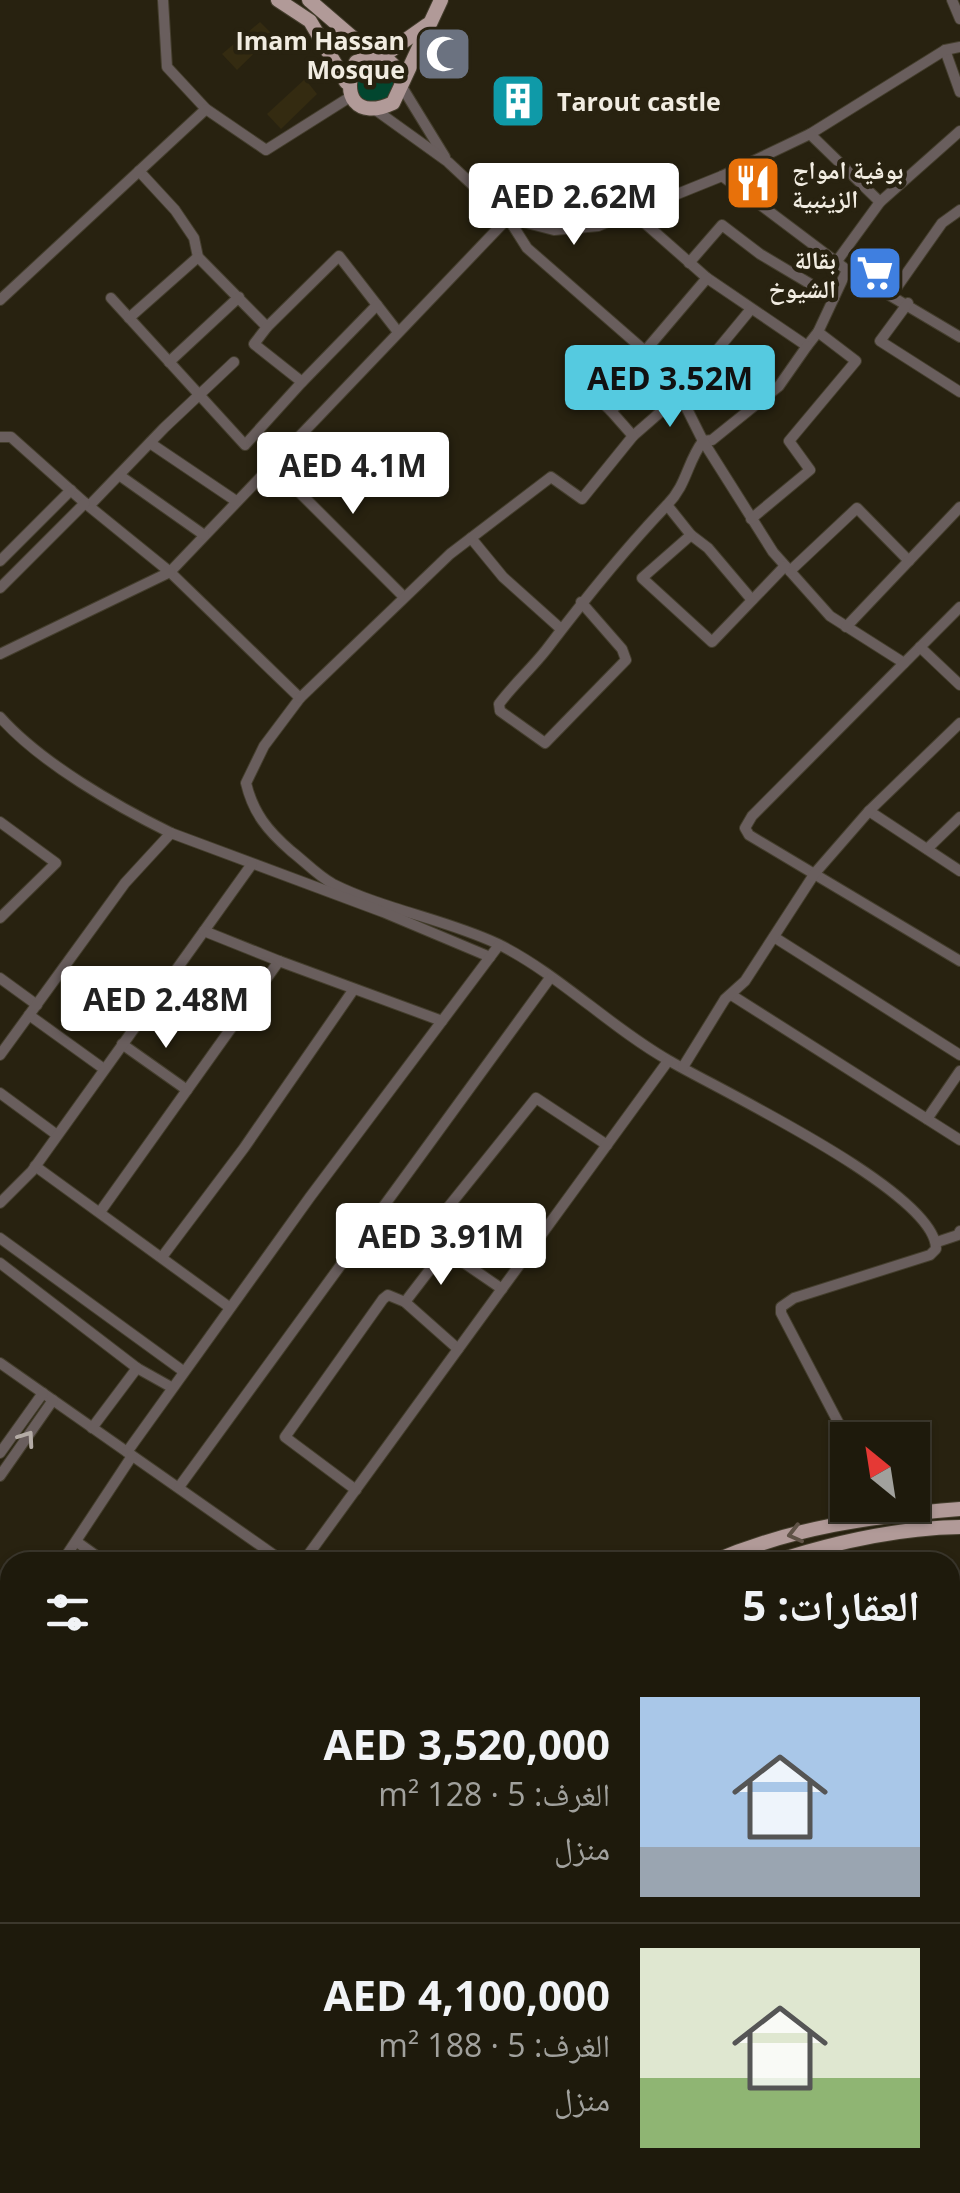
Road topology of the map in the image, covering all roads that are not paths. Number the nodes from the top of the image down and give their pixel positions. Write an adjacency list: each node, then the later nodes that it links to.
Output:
1 (163, 0): 14 (street)
2 (278, 0): 12 (main road)
3 (309, 0): 10 (main road)
4 (441, 0): 7 (main road)
5 (952, 0): 6 (street)
6 (960, 19)
7 (428, 25): 10 (main road); 11 (main road)
8 (960, 47): 9 (street)
9 (945, 50): 13 (street); 17 (street)
10 (378, 56): 11 (main road); 12 (main road)
11 (402, 83): 15 (main road); 18 (street)
12 (348, 89): 14 (street); 15 (main road)
13 (960, 92)
14 (206, 109): 19 (street)
15 (377, 111): 18 (street)
16 (960, 130): 21 (street)
17 (810, 134): 20 (street); 21 (street)
18 (448, 162): 24 (street)
19 (139, 171): 26 (street); 35 (street)
20 (722, 176): 22 (street); 27 (street)
21 (880, 202): 27 (street)
22 (630, 212): 24 (street); 28 (street)
23 (956, 213): 25 (street); 31 (street)
24 (508, 218): 41 (street); 45 (street)
25 (960, 226)
26 (198, 257): 32 (street); 39 (street)
27 (836, 261): 29 (street)
28 (689, 263): 30 (street); 34 (street)
29 (847, 270): 31 (street); 34 (street)
30 (706, 278): 38 (street); 45 (street)
31 (892, 294): 36 (street)
32 (240, 297): 40 (street); 46 (street)
33 (111, 298): 39 (street)
34 (834, 298): 42 (street)
35 (0, 300)
36 (908, 303): 43 (street); 51 (street)
37 (378, 305): 40 (street); 41 (street); 49 (street)
38 (751, 309): 44 (street); 53 (street)
39 (130, 318): 46 (street)
40 (267, 327): 49 (street)
41 (398, 332): 59 (street)
42 (818, 332): 44 (street); 66 (street)
43 (960, 336)
44 (807, 346): 57 (street)
45 (645, 351): 48 (street)
46 (169, 362): 52 (street)
47 (234, 362): 52 (street)
48 (658, 363): 53 (street); 54 (street)
49 (302, 382): 52 (street)
50 (580, 382): 54 (street)
51 (960, 392)
52 (199, 395): 58 (street)
53 (680, 395): 55 (street); 57 (street)
54 (611, 411): 55 (street)
55 (633, 436): 69 (street)
56 (0, 437): 61 (street)
57 (703, 441): 63 (street); 66 (street)
58 (150, 443): 60 (street); 62 (street)
59 (273, 466): 62 (street); 75 (street)
60 (119, 475): 64 (street); 68 (street)
61 (71, 490): 64 (street); 71 (street)
62 (236, 501): 68 (street)
63 (667, 504): 67 (street); 77 (street)
64 (87, 505): 73 (street); 74 (street)
65 (960, 507): 70 (street)
66 (752, 520): 72 (street)
67 (691, 535): 76 (street); 76 (street)
68 (204, 536): 73 (street)
69 (471, 538): 75 (street); 80 (street)
70 (909, 560): 72 (street); 79 (street)
71 (0, 562)
72 (788, 568): 76 (street); 79 (street)
73 (170, 572): 82 (street); 85 (street)
74 (0, 588)
75 (404, 597): 85 (street)
76 (752, 600)
77 (581, 602): 80 (street); 80 (street)
78 (960, 607): 81 (street)
79 (846, 626): 83 (street)
80 (561, 629)
81 (920, 647): 83 (street); 84 (street)
82 (0, 654)
83 (904, 663): 95 (street)
84 (960, 685)
85 (300, 698): 99 (street)
86 (0, 717): 91 (street)
87 (960, 723): 88 (street)
88 (869, 812): 92 (street); 95 (street)
89 (960, 817): 92 (street)
90 (0, 822): 96 (street)
91 (171, 833): 93 (street); 107 (street)
92 (927, 849): 94 (street)
93 (252, 864): 97 (street); 100 (street)
94 (960, 871)
95 (815, 873): 98 (street); 101 (street)
96 (0, 918)
97 (204, 931): 102 (street); 109 (street)
98 (774, 937): 106 (street); 111 (street)
99 (498, 944): 100 (street); 104 (street)
100 (490, 957): 108 (street)
101 (960, 960)
102 (279, 961): 105 (street); 116 (street)
103 (0, 978): 107 (street)
104 (550, 978): 112 (street); 124 (street)
105 (354, 989): 108 (street); 131 (street)
106 (732, 996): 113 (street); 118 (street)
107 (33, 1010): 110 (street); 114 (street)
108 (442, 1021): 135 (street)
109 (122, 1044): 114 (street); 116 (street)
110 (0, 1056)
111 (960, 1056)
112 (668, 1060): 113 (street); 121 (street)
113 (683, 1067): 129 (street)
114 (104, 1069): 119 (street)
115 (960, 1071): 118 (street)
116 (187, 1090): 125 (street)
117 (0, 1093): 119 (street)
118 (927, 1119): 120 (street)
119 (57, 1135): 122 (street)
120 (960, 1140)
121 (607, 1145): 127 (street); 133 (street)
122 (36, 1166): 123 (street); 125 (street)
123 (0, 1203)
124 (380, 1211): 127 (street); 148 (street)
125 (100, 1212): 131 (street)
126 (959, 1234): 129 (street)
127 (426, 1236): 130 (street)
128 (0, 1238): 139 (street)
129 (936, 1242): 143 (street)
130 (445, 1250): 133 (street); 134 (street)
131 (162, 1257): 135 (street)
132 (0, 1263): 138 (street)
133 (502, 1289): 136 (street)
134 (405, 1302): 136 (street); 149 (street)
135 (230, 1307): 139 (street)
136 (458, 1349): 149 (street)
137 (0, 1363): 141 (street)
138 (137, 1368): 140 (street); 144 (street)
139 (183, 1371): 140 (street)
140 (171, 1387): 146 (street)
141 (43, 1393): 142 (street); 145 (street)
142 (54, 1400): 144 (street); 147 (street, one-way to 142)
143 (838, 1422)
144 (92, 1428): 146 (street)
145 (0, 1454)
146 (129, 1454): 148 (street); 154 (street)
147 (0, 1476)
148 (179, 1486): 157 (street)
149 (356, 1490): 158 (street)
150 (930, 1509): 151 (main road)
151 (960, 1509)
152 (844, 1522): 159 (main road, one-way to 159)
153 (960, 1527): 160 (main road)
154 (77, 1542): 155 (street); 156 (street)
155 (70, 1552)
156 (92, 1552)
157 (270, 1552)
158 (310, 1552)
159 (740, 1552)
160 (805, 1552)

